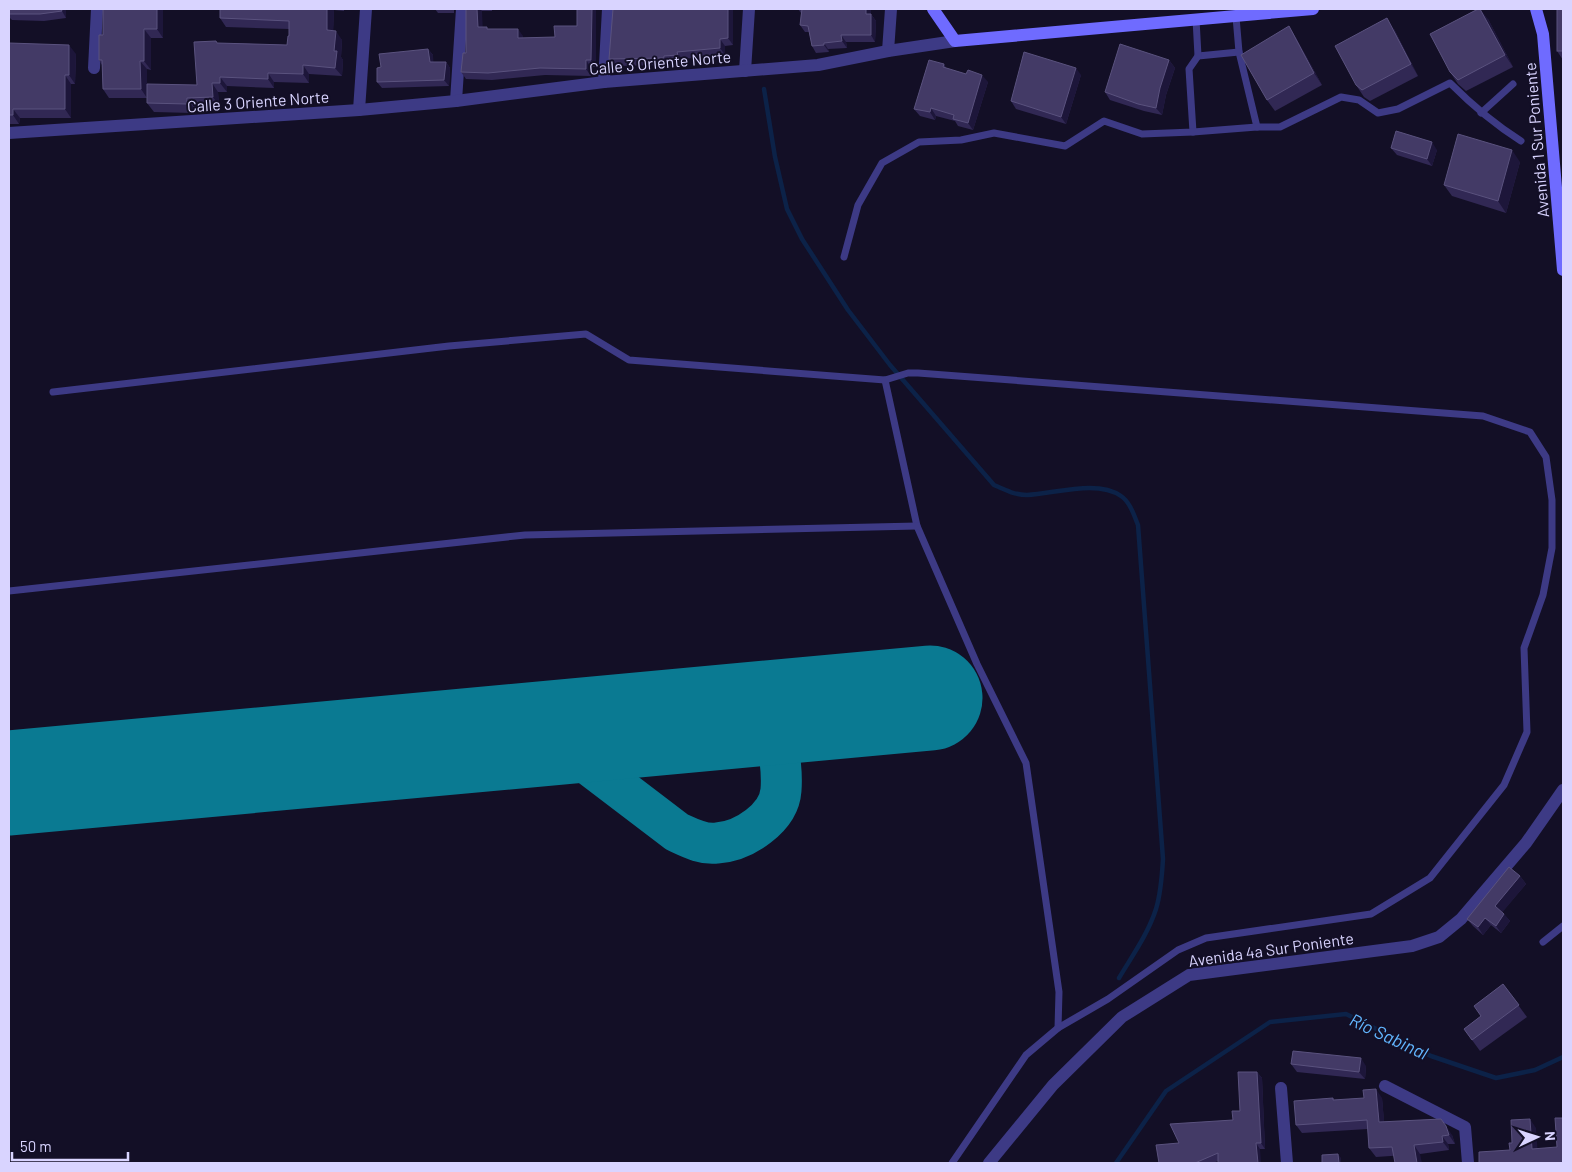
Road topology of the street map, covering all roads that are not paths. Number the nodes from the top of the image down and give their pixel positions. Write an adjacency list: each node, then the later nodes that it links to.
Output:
1 (97, 9): 16 (street)
2 (366, 9): 21 (street)
3 (462, 9): 20 (street)
4 (608, 9): 18 (street)
5 (750, 9): 17 (street)
6 (891, 9): 13 (street)
7 (933, 9): 12 (street)
8 (1313, 9): 10 (street, Calle 3 Oriente Norte)
9 (1536, 9): 28 (street, Avenida 1 Sur Poniente)
10 (1236, 17): 11 (street, Calle 3 Oriente Norte); 14 (lane)
11 (1196, 20): 12 (street, Calle 3 Oriente Norte); 15 (lane)
12 (956, 41): 13 (street, Calle 3 Oriente Norte)
13 (888, 51): 17 (street, Calle 3 Oriente Norte)
14 (1239, 52): 15 (lane); 23 (lane)
15 (1198, 56): 24 (lane)
16 (94, 68)
17 (745, 71): 18 (street, Calle 3 Oriente Norte)
18 (604, 82): 20 (street, Calle 3 Oriente Norte)
19 (1513, 84): 22 (lane)
20 (456, 101): 21 (street, Calle 3 Oriente Norte)
21 (359, 110): 25 (street, Calle 3 Oriente Norte)
22 (1481, 113): 23 (lane); 26 (lane)
23 (1257, 126): 24 (lane)
24 (1193, 132): 27 (lane)
25 (9, 133)
26 (1521, 140)
27 (844, 256)
28 (1563, 270)
29 (887, 379): 30 (lane); 31 (lane); 36 (lane)
30 (53, 392)
31 (917, 526): 32 (lane); 36 (lane)
32 (9, 591)
33 (1563, 790): 40 (street, Avenida 4a Sur Poniente)
34 (1563, 926): 35 (lane)
35 (1543, 942)
36 (1058, 1028): 39 (lane)
37 (1386, 1086): 42 (street)
38 (1281, 1088): 41 (street)
39 (952, 1163)
40 (989, 1163)
41 (1287, 1163)
42 (1468, 1163)

